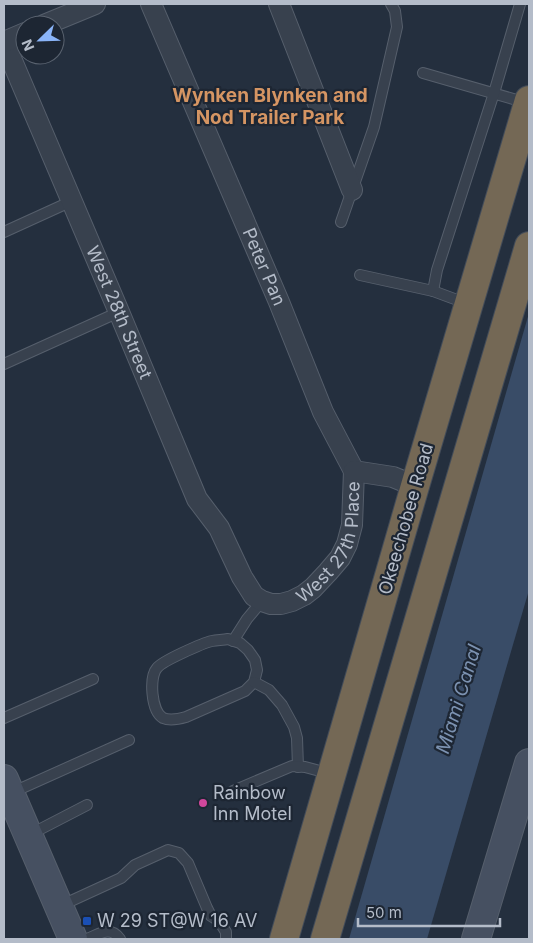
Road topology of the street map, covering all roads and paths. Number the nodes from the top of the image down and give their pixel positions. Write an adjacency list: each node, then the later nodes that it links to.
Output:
1 (95, 4): 6 (street)
2 (151, 4): 21 (street, Peter Pan)
3 (279, 4): 11 (street)
4 (391, 4): 11 (lane)
5 (520, 4): 9 (lane)
6 (65, 16)
7 (4, 42): 12 (street, West 28th Street)
8 (423, 72): 9 (lane)
9 (494, 93): 10 (lane); 17 (lane)
10 (529, 102): 18 (highway, Okeechobee Road)
11 (352, 190): 13 (lane)
12 (72, 201): 14 (lane); 19 (street, West 28th Street)
13 (341, 222)
14 (4, 232)
15 (529, 246): 43 (highway)
16 (360, 275): 17 (lane)
17 (433, 291): 18 (lane)
18 (469, 304): 22 (highway, Okeechobee Road)
19 (119, 312): 20 (lane); 23 (street, West 28th Street)
20 (4, 364)
21 (354, 471): 22 (street); 24 (street, West 27th Place)
22 (415, 486): 32 (highway, Okeechobee Road)
23 (242, 577): 24 (street, West 27th Place)
24 (262, 601): 25 (lane)
25 (234, 641): 27 (lane); 27 (lane)
26 (93, 679): 28 (lane)
27 (254, 682): 31 (lane)
28 (4, 718)
29 (128, 740): 33 (lane)
30 (529, 763): 44 (street)
31 (298, 766): 32 (lane); 34 (lane)
32 (332, 774): 42 (highway, Okeechobee Road)
33 (7, 786): 36 (street)
34 (233, 791)
35 (87, 805): 36 (lane)
36 (28, 835): 37 (street)
37 (59, 906): 38 (street); 41 (lane)
38 (73, 939)
39 (88, 939): 40 (lane)
40 (120, 939)
41 (226, 939)
42 (284, 939)
43 (325, 939)
44 (476, 939)

